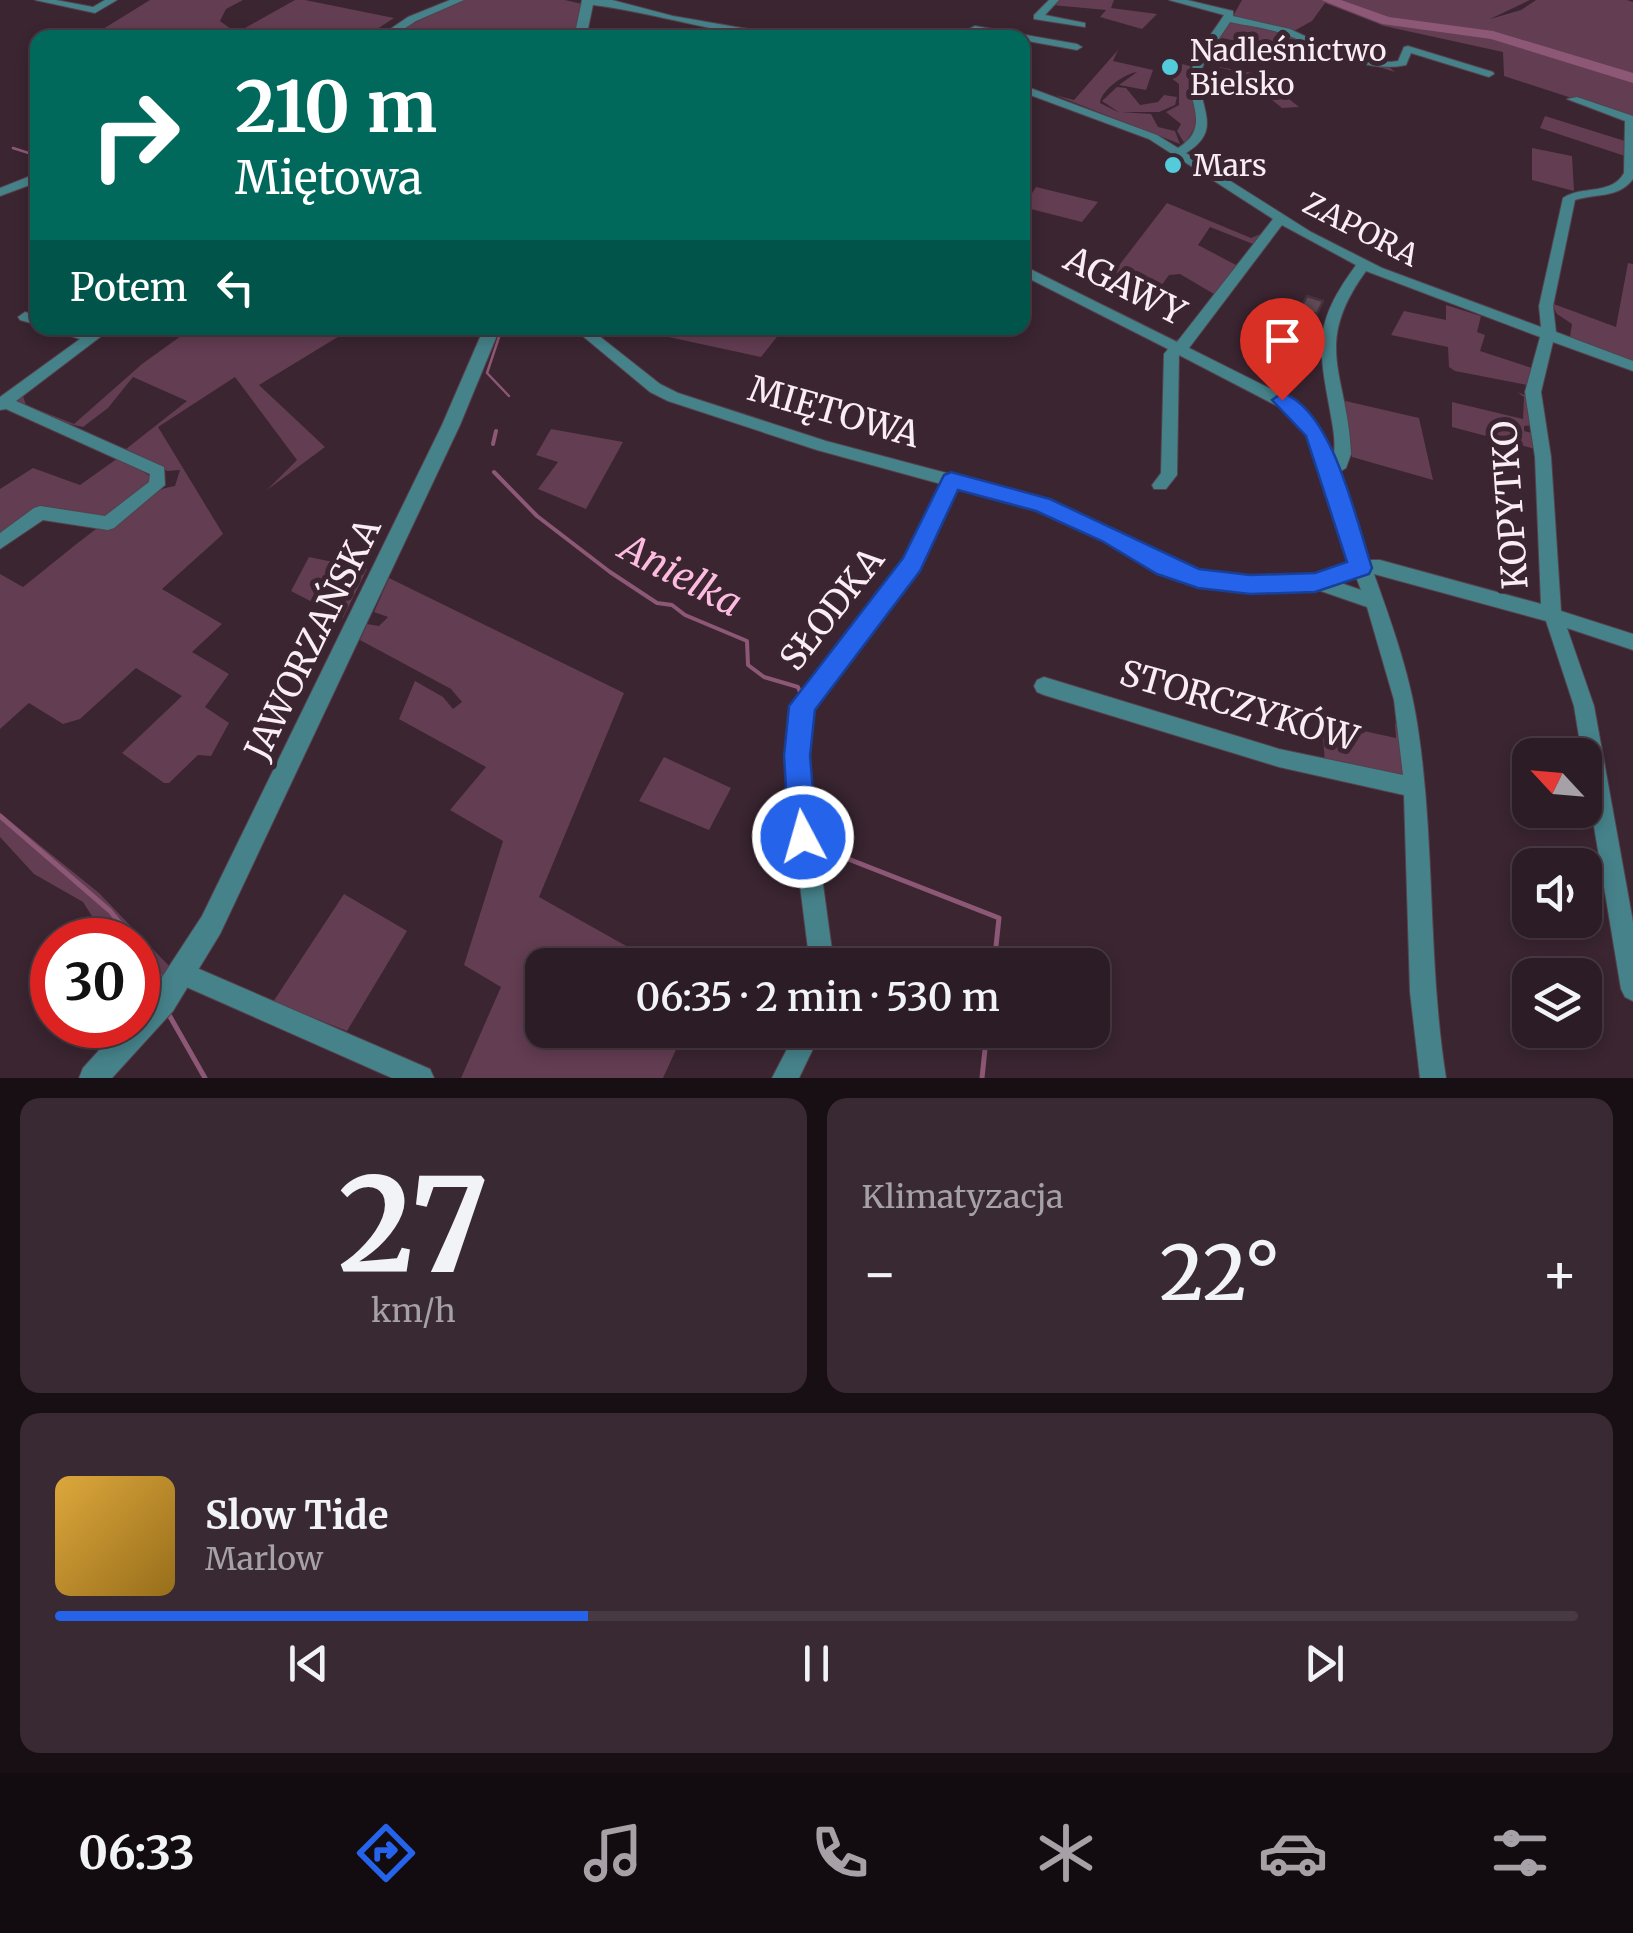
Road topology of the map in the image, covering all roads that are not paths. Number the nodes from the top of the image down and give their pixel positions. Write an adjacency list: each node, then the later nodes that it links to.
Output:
1 (40, 0): 2 (street)
2 (112, 0)
3 (459, 0): 9 (street)
4 (1054, 0): 8 (street)
5 (1174, 0): 7 (street)
6 (589, 1): 10 (street); 11 (street)
7 (1228, 16): 15 (street); 19 (street)
8 (1081, 25)
9 (395, 30)
10 (582, 30)
11 (743, 30)
12 (1410, 31): 15 (street)
13 (1030, 39): 14 (street)
14 (1076, 47)
15 (1408, 49): 16 (street)
16 (1489, 74)
17 (1030, 91): 19 (street, ZAPORA)
18 (1573, 99): 25 (street, KOPYTKO)
19 (1179, 152): 22 (street, ZAPORA)
20 (30, 180): 21 (street)
21 (0, 192)
22 (1280, 218): 23 (street, ZAPORA); 29 (street)
23 (1362, 265): 25 (street, ZAPORA); 32 (street)
24 (1030, 273): 29 (street, AGAWY)
25 (1548, 334): 30 (street, ZAPORA); 39 (street, KOPYTKO)
26 (95, 335): 31 (street)
27 (489, 335): 44 (street, JAWORZAŃSKA)
28 (589, 335): 33 (street, MIĘTOWA)
29 (1178, 348): 32 (street, AGAWY); 34 (street)
30 (1633, 366)
31 (3, 404): 35 (street)
32 (1330, 470): 36 (street, STORCZYKÓW)
33 (951, 480): 37 (street, MIĘTOWA); 43 (street, SŁODKA)
34 (1160, 485)
35 (0, 542)
36 (1361, 568): 37 (street, MIĘTOWA); 38 (street, STORCZYKÓW); 39 (street, MIĘTOWA)
37 (1315, 582): 38 (street, MIĘTOWA)
38 (1374, 602): 42 (street, STORCZYKÓW)
39 (1551, 614): 40 (street, MIĘTOWA); 45 (street, KOPYTKO)
40 (1633, 642)
41 (1044, 686): 42 (street, STORCZYKÓW)
42 (1416, 788): 50 (street, STORCZYKÓW)
43 (820, 948)
44 (182, 974): 47 (street, JAWORZAŃSKA); 48 (street)
45 (1633, 990)
46 (801, 1048): 49 (street)
47 (92, 1078)
48 (421, 1078)
49 (785, 1078)
50 (1433, 1078)

